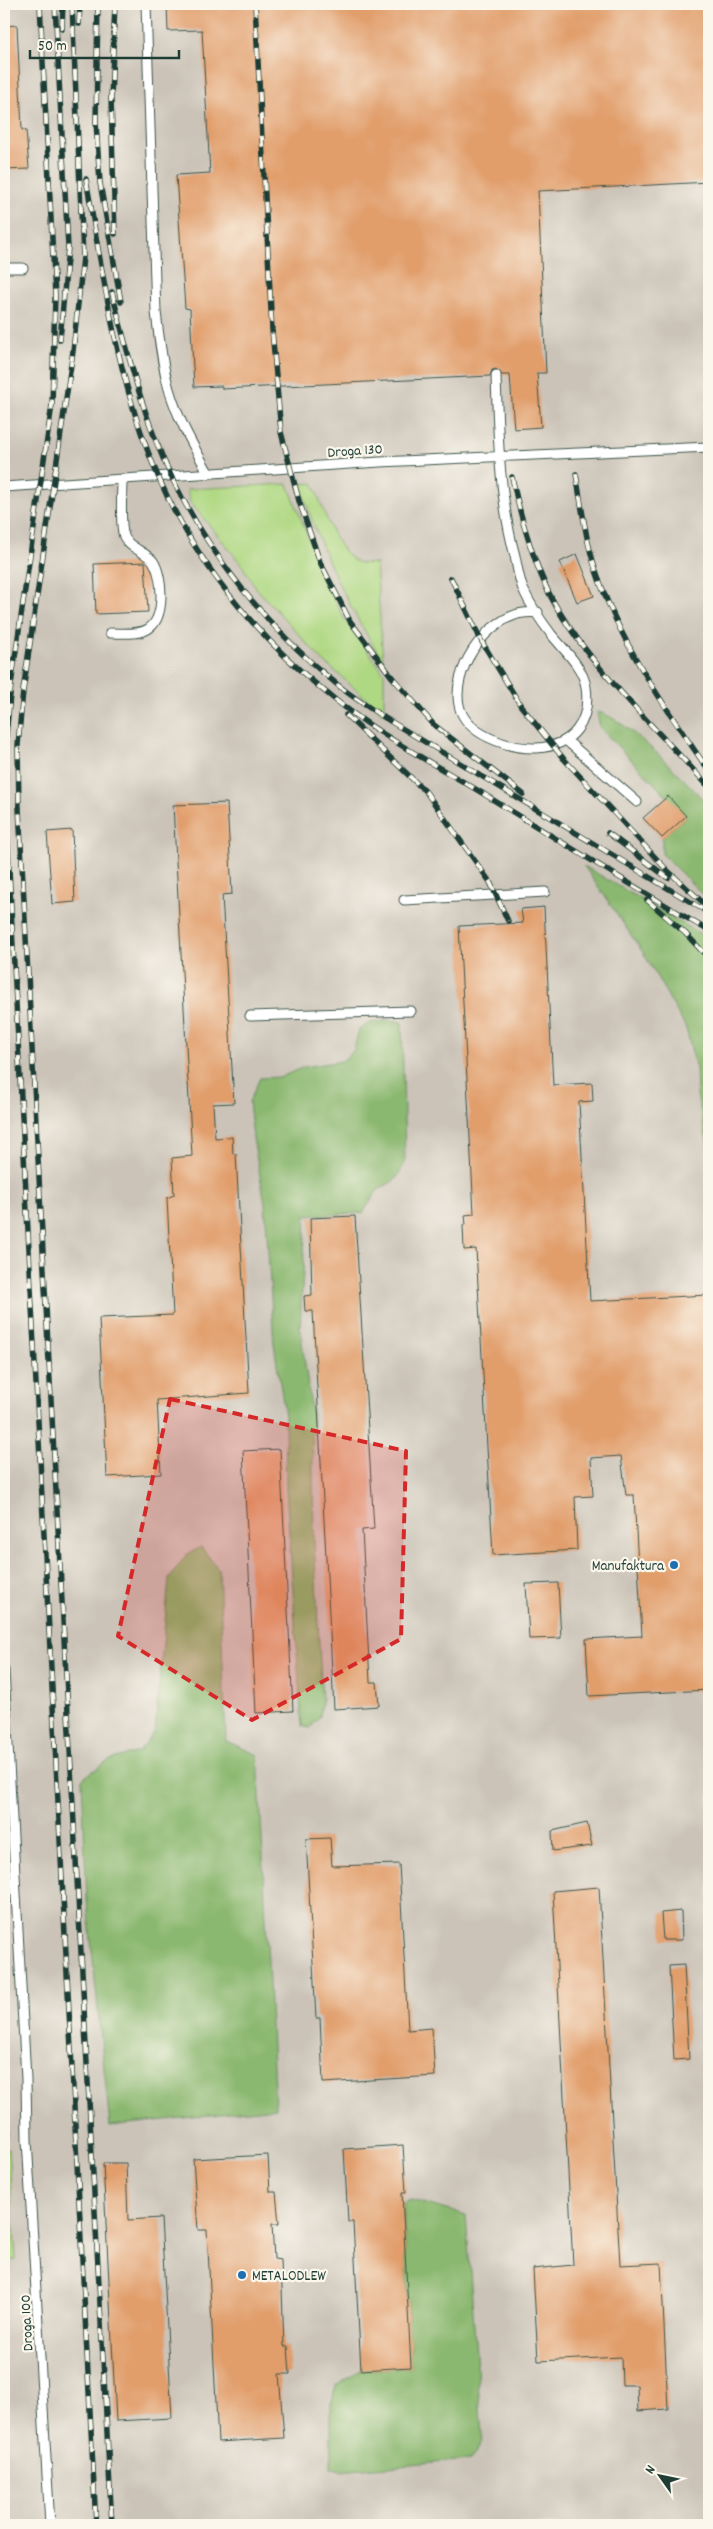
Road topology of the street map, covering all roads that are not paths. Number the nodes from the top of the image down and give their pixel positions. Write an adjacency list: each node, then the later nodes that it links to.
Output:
1 (146, 4): 7 (lane)
2 (4, 268): 3 (lane)
3 (23, 268)
4 (496, 375): 6 (lane)
5 (709, 447): 6 (lane, Droga 130)
6 (499, 456): 7 (lane, Droga 130); 10 (lane)
7 (209, 474): 8 (lane, Droga 130)
8 (122, 479): 9 (lane, Droga 130); 11 (lane)
9 (4, 487)
10 (538, 612): 12 (lane); 12 (lane)
11 (110, 634)
12 (567, 741): 13 (lane)
13 (637, 802)
14 (544, 892): 15 (lane)
15 (404, 900)
16 (410, 1010): 17 (lane)
17 (250, 1016)
18 (4, 1670): 19 (lane, Droga 100)
19 (50, 2525)

